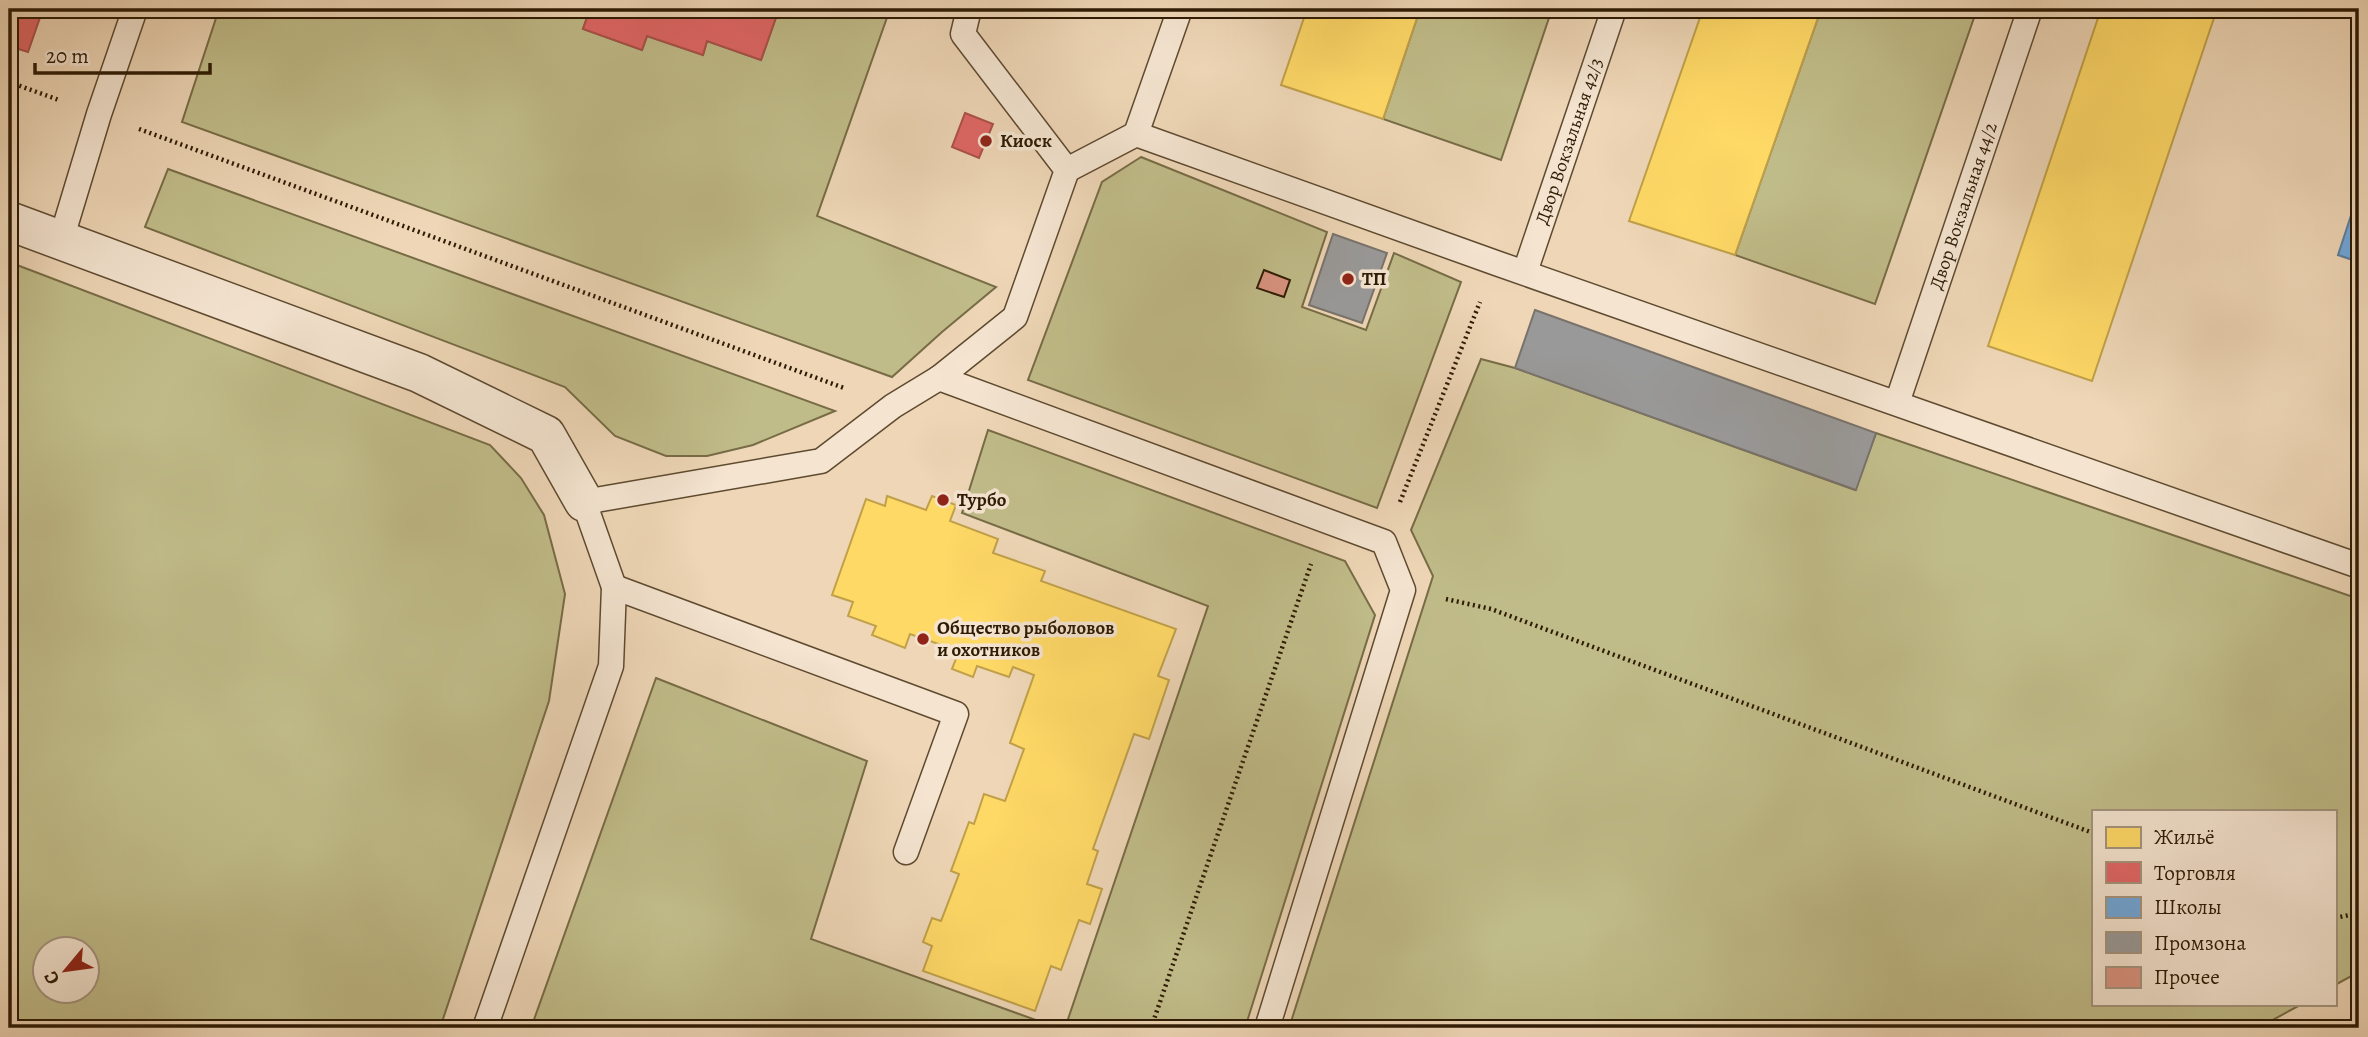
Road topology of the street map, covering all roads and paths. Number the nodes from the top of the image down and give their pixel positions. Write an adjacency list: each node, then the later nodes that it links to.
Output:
1 (135, 9): 7 (lane)
2 (969, 9): 9 (lane)
3 (1180, 9): 8 (lane)
4 (1614, 9): 13 (lane, Двор Вокзальная 42/3)
5 (2030, 9): 16 (lane, Двор Вокзальная 44/2)
6 (9, 82): 7 (path)
7 (99, 114): 11 (lane); 14 (path)
8 (1136, 134): 9 (lane); 12 (lane)
9 (1067, 170): 15 (lane)
10 (9, 221): 11 (street)
11 (61, 240): 17 (street)
12 (1496, 263): 13 (lane); 18 (path)
13 (1525, 272): 16 (lane)
14 (702, 335)
15 (939, 378): 17 (lane); 18 (lane)
16 (1897, 403): 20 (lane)
17 (584, 502): 21 (lane)
18 (1384, 542): 27 (lane)
19 (1311, 564): 26 (path)
20 (2359, 566)
21 (614, 587): 22 (lane); 25 (lane)
22 (906, 852)
23 (2359, 913): 24 (path)
24 (2336, 918)
25 (485, 1028)
26 (1151, 1028)
27 (1266, 1028)

